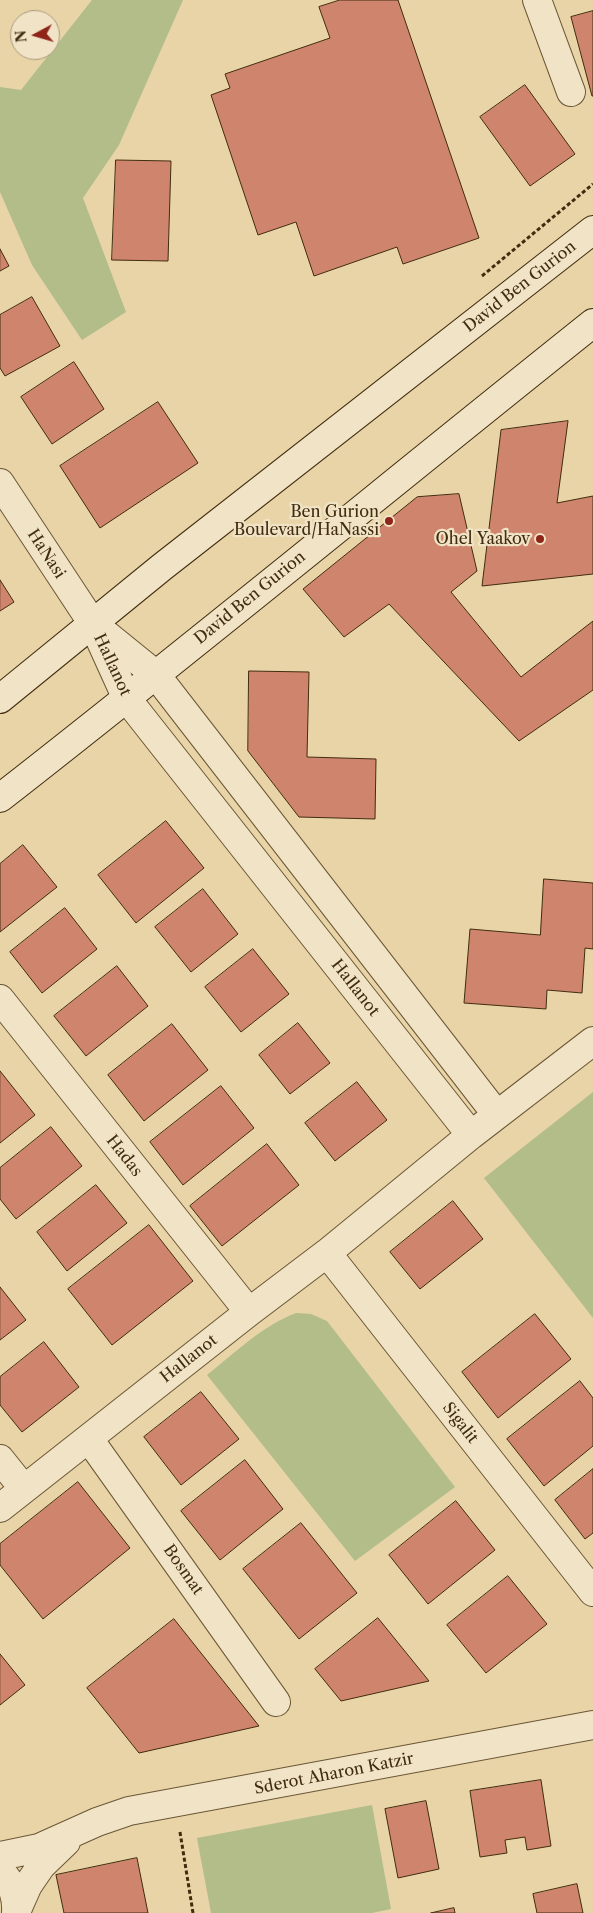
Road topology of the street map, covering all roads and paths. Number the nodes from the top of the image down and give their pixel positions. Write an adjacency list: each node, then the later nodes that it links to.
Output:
1 (537, 0): 2 (street)
2 (571, 92)
3 (593, 230): 6 (street, David Ben Gurion)
4 (593, 323): 7 (street, David Ben Gurion)
5 (0, 483): 6 (street, HaNasi)
6 (93, 624): 7 (street, HaIlanot); 8 (street, David Ben Gurion); 9 (street, HaIlanot)
7 (156, 675): 9 (street, David Ben Gurion); 13 (street, HaIlanot)
8 (0, 699)
9 (127, 699): 10 (street, David Ben Gurion); 14 (street, HaIlanot)
10 (0, 798)
11 (0, 999): 16 (street, Hadas)
12 (593, 1041): 13 (street, HaIlanot)
13 (497, 1115): 14 (street, HaIlanot)
14 (471, 1135): 15 (street, HaIlanot)
15 (327, 1253): 16 (street, HaIlanot); 21 (street, Sigalit)
16 (249, 1312): 17 (street, HaIlanot)
17 (89, 1439): 19 (street, HaIlanot); 22 (street, Bosmat)
18 (0, 1459): 19 (street)
19 (24, 1489): 20 (street, HaIlanot)
20 (0, 1508)
21 (593, 1592)
22 (276, 1702)
23 (593, 1725): 24 (street, Sderot Aharon Katzir)
24 (176, 1804): 25 (street, Sderot Aharon Katzir); 29 (path)
25 (79, 1831): 26 (street, Sderot Aharon Katzir); 28 (street, Sderot Aharon Katzir)
26 (0, 1856)
27 (0, 1870): 28 (street)
28 (16, 1912)
29 (194, 1913)

